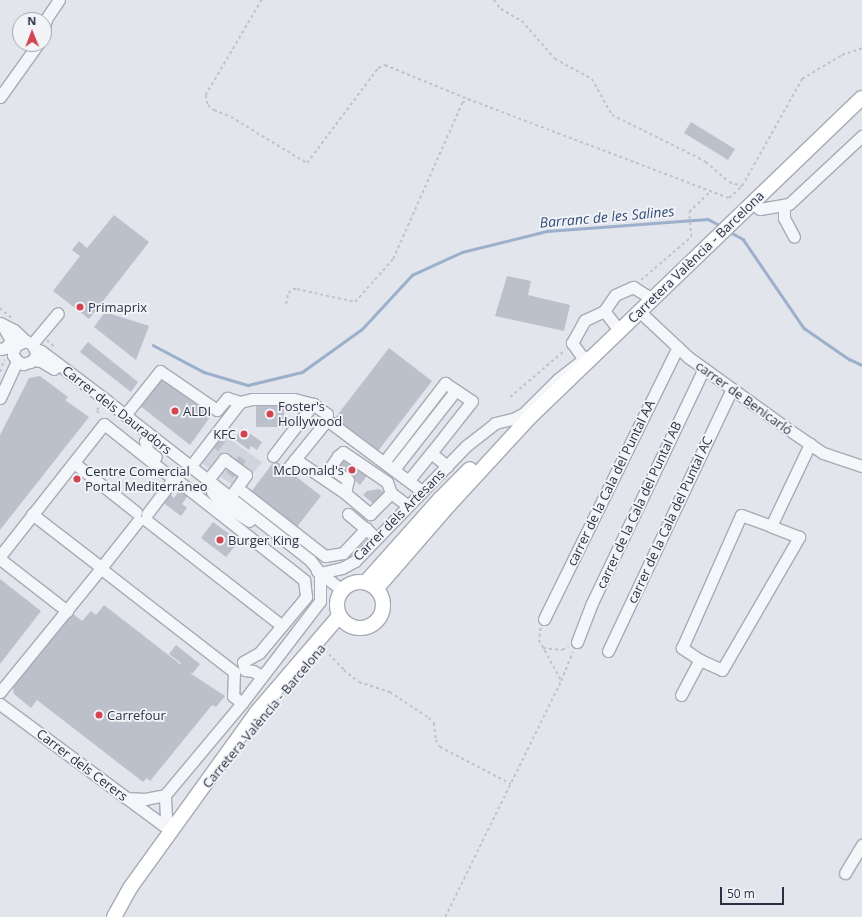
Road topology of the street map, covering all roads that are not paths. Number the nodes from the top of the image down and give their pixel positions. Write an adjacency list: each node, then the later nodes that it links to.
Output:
1 (59, 0): 2 (street)
2 (52, 12)
3 (32, 52): 4 (street)
4 (0, 97)
5 (862, 98): 7 (main road, Carretera València - Barcelona)
6 (862, 136): 8 (street)
7 (752, 203): 8 (street); 10 (main road, Carretera València - Barcelona)
8 (784, 205): 9 (street)
9 (794, 238)
10 (652, 299): 11 (street); 12 (main road, Carretera València - Barcelona)
11 (604, 311): 15 (street); 20 (street)
12 (639, 311): 15 (main road, Carretera València - Barcelona); 16 (street, carrer de Benicarló)
13 (58, 313): 18 (street)
14 (2, 324): 18 (street, Carrer dels Dauradors); 19 (street, Carrer dels Dauradors)
15 (619, 330): 20 (main road, Carretera València - Barcelona)
16 (678, 348): 21 (street, carrer de Benicarló); 62 (street, carrer de la Cala del Puntal AA)
17 (0, 349): 19 (street)
18 (32, 349): 19 (street); 19 (street); 27 (street, Carrer dels Dauradors); 29 (street, Carrer dels Dauradors)
19 (14, 351): 24 (street)
20 (589, 355): 35 (street, Carrer dels Artesans); 59 (main road, Carretera València - Barcelona)
21 (704, 368): 22 (street, carrer de Benicarló); 65 (street, carrer de la Cala del Puntal AB)
22 (732, 389): 30 (street, carrer de Benicarló); 66 (street, carrer de la Cala del Puntal AC)
23 (456, 390): 31 (street); 33 (street); 38 (street)
24 (0, 398)
25 (240, 402): 26 (street); 27 (street); 37 (street)
26 (313, 404): 28 (street); 32 (street)
27 (125, 415): 37 (street, Carrer dels Dauradors)
28 (327, 420): 33 (street); 46 (street)
29 (144, 440): 39 (street); 43 (street, Carrer dels Dauradors)
30 (810, 444): 36 (street, carrer de Benicarló); 52 (street)
31 (431, 454): 35 (street); 40 (street)
32 (273, 456)
33 (384, 462): 38 (street)
34 (74, 463): 39 (street); 49 (street); 51 (street)
35 (447, 466): 42 (street, Carrer dels Artesans)
36 (862, 466)
37 (190, 467): 41 (street, Carrer dels Dauradors)
38 (394, 469): 40 (street)
39 (168, 474): 51 (street)
40 (409, 480): 42 (street)
41 (207, 481): 47 (street, Carrer dels Dauradors); 47 (street)
42 (422, 491): 48 (street, Carrer dels Artesans)
43 (212, 492): 47 (street, Carrer dels Dauradors); 58 (street, Carrer dels Dauradors)
44 (243, 492): 53 (street)
45 (391, 493): 46 (street); 46 (street); 48 (street)
46 (344, 494)
47 (232, 500): 58 (street, Carrer dels Dauradors)
48 (408, 506): 54 (street, Carrer dels Artesans)
49 (32, 514): 55 (street); 57 (street)
50 (348, 514): 53 (street)
51 (142, 515): 57 (street); 64 (street); 64 (street)
52 (771, 526): 67 (street); 67 (street)
53 (366, 528): 54 (street)
54 (377, 537): 58 (street, Carrer dels Artesans)
55 (0, 556)
56 (0, 559): 61 (street)
57 (101, 568): 61 (street); 71 (street)
58 (320, 572): 60 (street, Carrer dels Dauradors); 68 (street)
59 (371, 585): 60 (main road); 63 (main road)
60 (342, 590): 63 (main road)
61 (67, 611): 69 (street)
62 (544, 618)
63 (342, 619): 75 (main road, Carretera València - Barcelona); 75 (main road, Carretera València - Barcelona)
64 (282, 626): 68 (street)
65 (577, 642)
66 (608, 652)
67 (700, 660): 70 (street)
68 (262, 676): 71 (street)
69 (0, 692)
70 (681, 695)
71 (242, 703): 73 (street)
72 (0, 704): 74 (street, Carrer dels Cerers)
73 (165, 795): 74 (street); 76 (street)
74 (126, 798): 76 (street, Carrer dels Cerers)
75 (185, 810): 79 (main road, Carretera València - Barcelona)
76 (163, 825): 79 (main road)
77 (862, 845): 78 (street)
78 (845, 873)
79 (130, 888): 80 (main road, Carretera València - Barcelona)
80 (114, 917)

